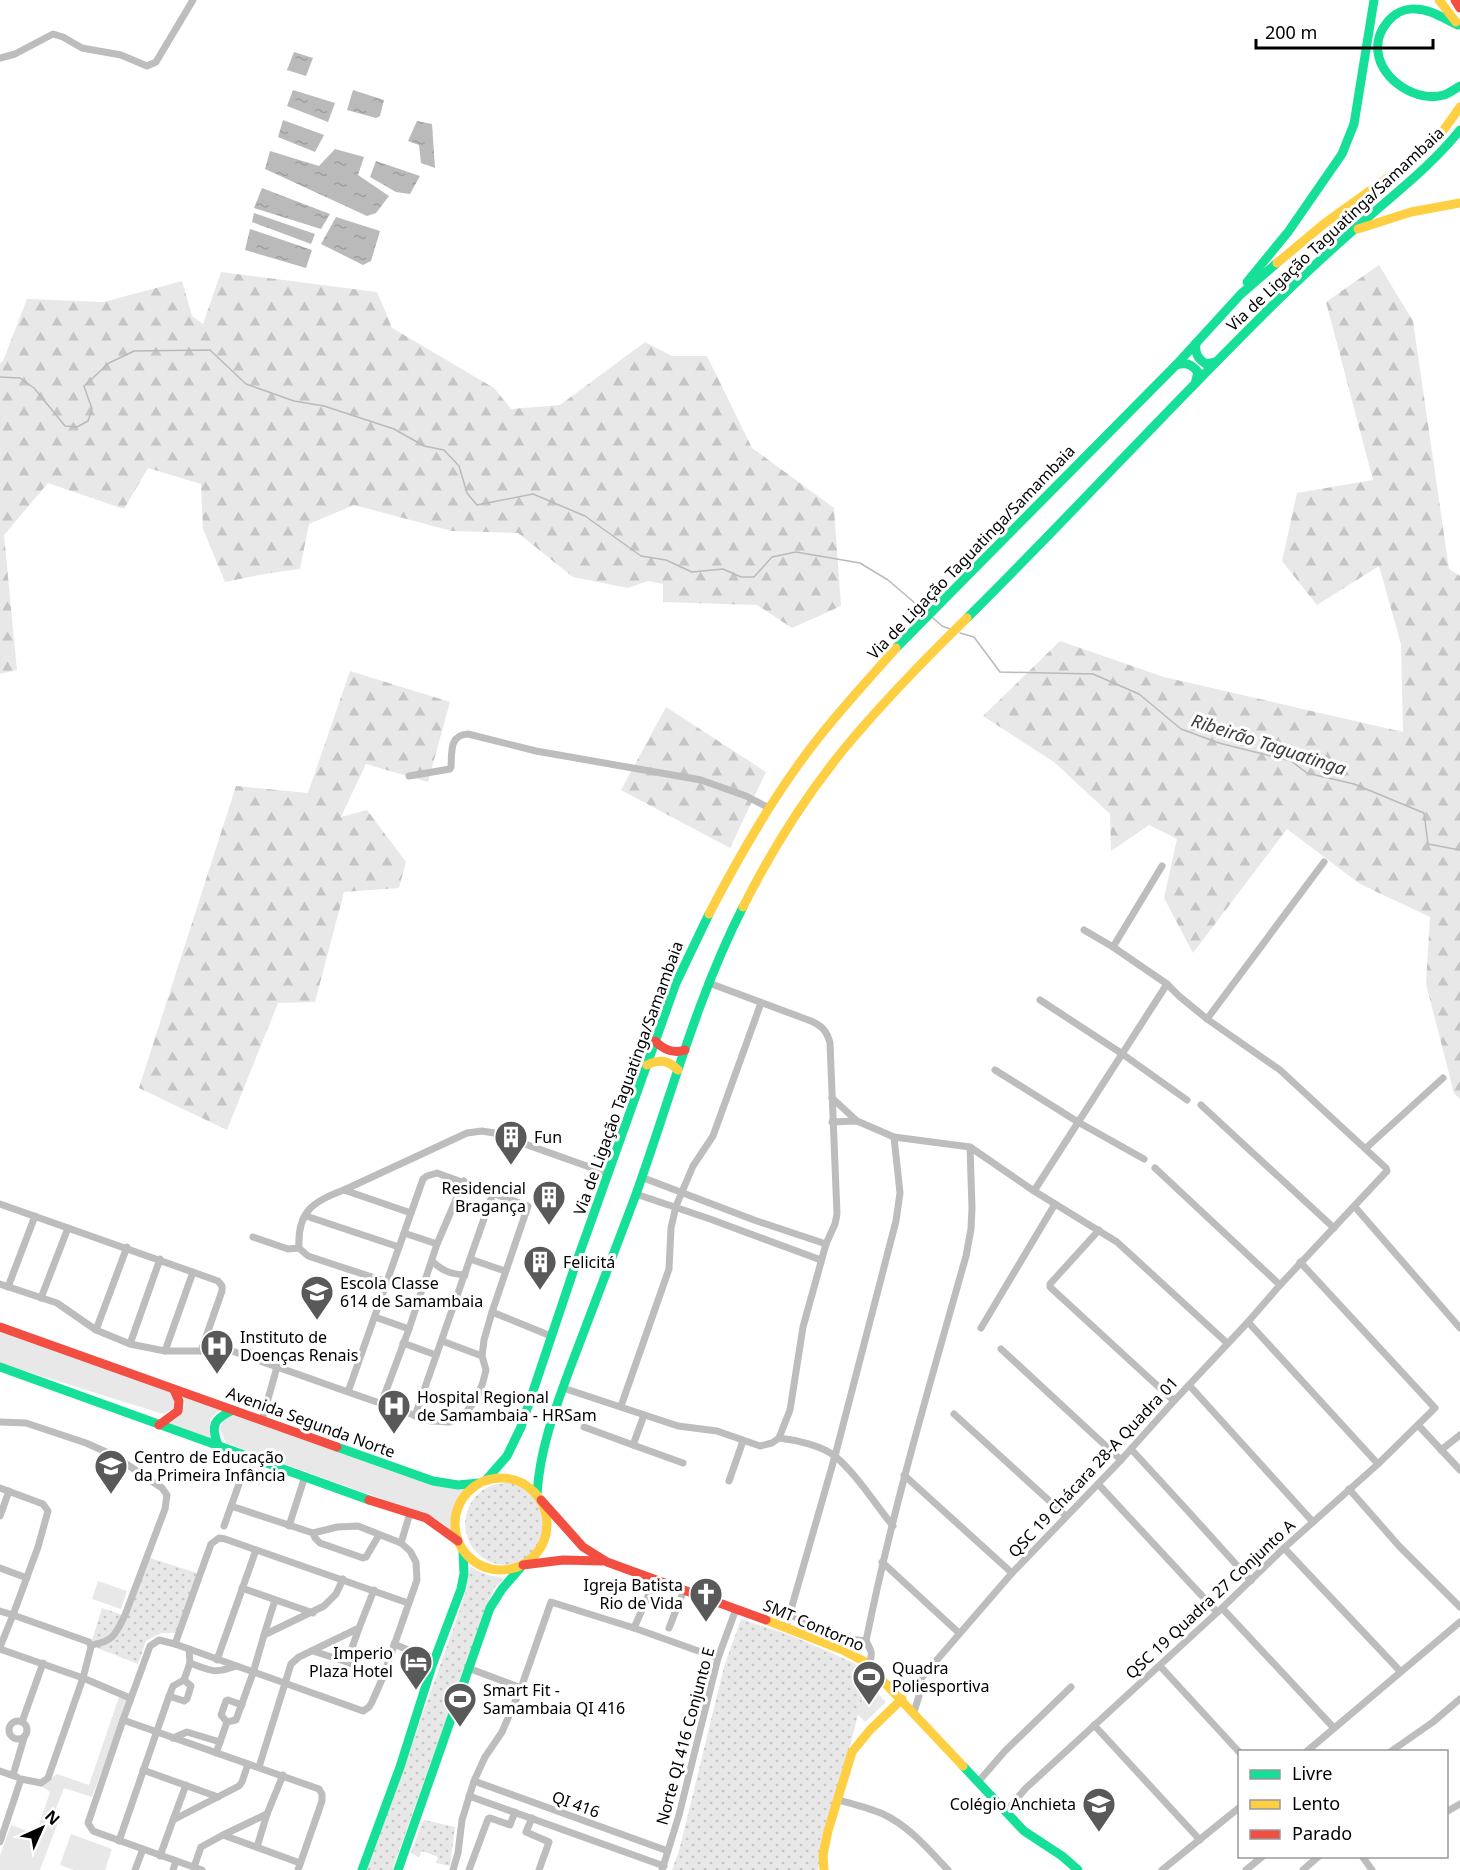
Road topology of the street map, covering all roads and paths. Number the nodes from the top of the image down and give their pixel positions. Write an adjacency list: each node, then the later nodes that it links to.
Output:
1 (193, 0): 7 (street)
2 (1374, 0): 13 (main road)
3 (1439, 0): 6 (main road)
4 (1455, 0): 5 (main road)
5 (1460, 8)
6 (1459, 26): 8 (main road)
7 (0, 58)
8 (1460, 86)
9 (1460, 107): 13 (main road, Via de Ligação Taguatinga/Samambaia)
10 (1460, 130): 12 (main road, Via de Ligação Taguatinga/Samambaia)
11 (1460, 203): 12 (main road)
12 (1352, 231): 15 (main road, Via de Ligação Taguatinga/Samambaia)
13 (1241, 294): 14 (main road, Via de Ligação Taguatinga/Samambaia)
14 (1196, 343): 15 (main road); 16 (main road, Via de Ligação Taguatinga/Samambaia)
15 (1216, 362): 17 (main road, Via de Ligação Taguatinga/Samambaia)
16 (1176, 365): 17 (main road); 19 (main road, Via de Ligação Taguatinga/Samambaia)
17 (1195, 384): 24 (main road, Via de Ligação Taguatinga/Samambaia)
18 (409, 776): 19 (street)
19 (769, 808): 29 (main road, Via de Ligação Taguatinga/Samambaia)
20 (1324, 862): 28 (street)
21 (1162, 866): 23 (street)
22 (1083, 930): 23 (street)
23 (1113, 947): 25 (street)
24 (710, 983): 27 (street); 30 (main road, Via de Ligação Taguatinga/Samambaia)
25 (1167, 984): 28 (street); 31 (street)
26 (1040, 1000): 31 (street)
27 (761, 1003): 36 (street); 52 (street)
28 (1207, 1019): 44 (street)
29 (655, 1041): 30 (main road); 32 (main road, Via de Ligação Taguatinga/Samambaia)
30 (685, 1050): 33 (main road, Via de Ligação Taguatinga/Samambaia)
31 (1121, 1053): 37 (street); 41 (street)
32 (647, 1065): 33 (main road); 47 (main road, Via de Ligação Taguatinga/Samambaia)
33 (678, 1070): 48 (main road, Via de Ligação Taguatinga/Samambaia)
34 (995, 1070): 41 (street)
35 (1443, 1078): 44 (street)
36 (832, 1098): 39 (street); 40 (street)
37 (1187, 1100)
38 (1201, 1105): 65 (street)
39 (857, 1120): 40 (street); 42 (street)
40 (832, 1122): 72 (street)
41 (1078, 1122): 45 (street); 51 (street)
42 (894, 1137): 43 (street); 131 (street)
43 (970, 1147): 51 (street); 137 (street)
44 (1366, 1148): 58 (street, QSC 19 Chácara 28-A Quadra 01)
45 (1144, 1159)
46 (1155, 1168): 85 (street)
47 (609, 1174): 50 (street); 96 (main road, Via de Ligação Taguatinga/Samambaia)
48 (641, 1177): 52 (street); 54 (main road, Via de Ligação Taguatinga/Samambaia)
49 (464, 1181): 53 (street); 59 (street); 71 (street)
50 (344, 1190): 59 (street); 61 (street)
51 (1034, 1191): 56 (street)
52 (682, 1192): 57 (street); 62 (street)
53 (493, 1193): 77 (street); 81 (street)
54 (636, 1194): 57 (street); 109 (main road, Via de Ligação Taguatinga/Samambaia)
55 (0, 1204): 60 (street)
56 (1055, 1204): 67 (street); 92 (street)
57 (676, 1206): 66 (street); 114 (street)
58 (1355, 1207): 65 (street, QSC 19 Chácara 28-A Quadra 01); 93 (street)
59 (411, 1214): 68 (street)
60 (35, 1216): 64 (street); 86 (street)
61 (306, 1216): 73 (street); 75 (street)
62 (745, 1216): 63 (street); 66 (street)
63 (754, 1220): 69 (street); 72 (street)
64 (68, 1228): 74 (street); 87 (street)
65 (1334, 1228): 80 (street, QSC 19 Chácara 28-A Quadra 01)
66 (740, 1230): 69 (street)
67 (1099, 1230): 99 (street); 112 (street)
68 (404, 1233): 71 (street); 73 (street)
69 (749, 1233): 78 (street)
70 (253, 1237): 75 (street)
71 (437, 1244): 79 (street)
72 (826, 1244): 78 (street)
73 (399, 1247): 84 (street)
74 (127, 1248): 76 (street); 95 (street)
75 (299, 1248): 84 (street)
76 (160, 1259): 82 (street); 100 (street)
77 (471, 1260): 81 (street); 83 (street)
78 (822, 1260): 125 (street)
79 (432, 1261): 83 (street); 94 (street)
80 (1300, 1262): 85 (street, QSC 19 Chácara 28-A Quadra 01); 122 (street, QSC 19 Quadra 27 Conjunto A)
81 (506, 1271): 88 (street)
82 (193, 1272): 102 (street); 103 (street)
83 (465, 1275): 97 (street)
84 (387, 1282): 89 (street)
85 (1280, 1285): 90 (street, QSC 19 Chácara 28-A Quadra 01)
86 (4, 1286): 87 (street)
87 (41, 1298): 95 (street)
88 (492, 1312): 96 (street); 105 (street)
89 (375, 1317): 94 (street); 111 (street)
90 (1248, 1322): 99 (street, QSC 19 Chácara 28-A Quadra 01); 134 (street)
91 (0, 1327): 110 (main road, Avenida Segunda Norte)
92 (981, 1328)
93 (1460, 1328)
94 (409, 1329): 98 (street)
95 (96, 1330): 100 (street)
96 (551, 1336): 139 (main road, Via de Ligação Taguatinga/Samambaia)
97 (442, 1341): 104 (street); 105 (street)
98 (403, 1343): 104 (street); 113 (street)
99 (1227, 1343): 108 (street, QSC 19 Chácara 28-A Quadra 01)
100 (130, 1344): 102 (street)
101 (1001, 1349): 132 (street)
102 (165, 1351): 103 (street)
103 (201, 1351): 107 (street)
104 (436, 1355): 118 (street)
105 (482, 1356): 118 (street)
106 (0, 1367): 121 (main road)
107 (277, 1367): 111 (street); 119 (street)
108 (1189, 1385): 112 (street, QSC 19 Chácara 28-A Quadra 01); 150 (street)
109 (563, 1388): 114 (street); 145 (main road, Via de Ligação Taguatinga/Samambaia)
110 (174, 1390): 115 (main road, Avenida Segunda Norte); 121 (main road)
111 (348, 1392): 113 (street)
112 (1174, 1401): 129 (street, QSC 19 Chácara 28-A Quadra 01)
113 (381, 1404): 118 (street)
114 (621, 1406): 117 (street)
115 (233, 1410): 119 (main road, Avenida Segunda Norte); 127 (main road)
116 (954, 1414): 149 (street)
117 (644, 1415): 126 (street); 128 (street)
118 (415, 1416)
119 (262, 1420): 139 (main road, Avenida Segunda Norte)
120 (0, 1422): 193 (street)
121 (159, 1425): 127 (main road)
122 (1418, 1425): 130 (street); 134 (street, QSC 19 Quadra 27 Conjunto A)
123 (584, 1427): 128 (street)
124 (1460, 1435): 130 (street)
125 (779, 1438): 126 (street); 131 (street)
126 (743, 1441): 138 (street)
127 (218, 1444): 136 (main road)
128 (633, 1445): 133 (street)
129 (1131, 1449): 132 (street, QSC 19 Chácara 28-A Quadra 01); 169 (street)
130 (1441, 1450): 135 (street)
131 (835, 1456): 153 (street); 181 (street)
132 (1121, 1461): 141 (street, QSC 19 Chácara 28-A Quadra 01)
133 (683, 1463)
134 (1378, 1464): 143 (street, QSC 19 Quadra 27 Conjunto A)
135 (1460, 1470)
136 (305, 1476): 147 (main road); 152 (street)
137 (904, 1476): 153 (street); 165 (street)
138 (729, 1481)
139 (482, 1482): 145 (main road); 156 (main road)
140 (239, 1484): 146 (street)
141 (1099, 1485): 149 (street, QSC 19 Chácara 28-A Quadra 01); 177 (street)
142 (0, 1488): 144 (street)
143 (1349, 1490): 150 (street, QSC 19 Quadra 27 Conjunto A); 175 (street)
144 (9, 1491): 148 (street); 166 (street)
145 (539, 1497): 161 (main road, SMT Contorno); 163 (main road)
146 (231, 1506): 151 (street); 152 (street)
147 (410, 1513): 156 (main road); 157 (street)
148 (0, 1516)
149 (1066, 1516): 165 (street, QSC 19 Chácara 28-A Quadra 01)
150 (1313, 1522): 158 (street, QSC 19 Quadra 27 Conjunto A)
151 (224, 1526)
152 (289, 1526): 154 (street)
153 (893, 1526): 162 (street)
154 (313, 1533): 155 (street); 155 (street)
155 (379, 1535): 157 (street)
156 (458, 1541): 160 (main road)
157 (401, 1543): 174 (street)
158 (1284, 1548): 169 (street, QSC 19 Quadra 27 Conjunto A); 210 (street)
159 (256, 1550): 167 (street); 170 (street); 191 (street)
160 (463, 1551): 163 (main road); 198 (main road)
161 (607, 1562): 163 (main road, SMT Contorno); 168 (main road, SMT Contorno)
162 (882, 1562): 187 (street); 190 (street)
163 (522, 1566): 209 (main road)
164 (0, 1568): 166 (street)
165 (1012, 1573): 187 (street, QSC 19 Chácara 28-A Quadra 01)
166 (27, 1578): 180 (street)
167 (344, 1579): 171 (street); 179 (street)
168 (655, 1580): 172 (main road, SMT Contorno); 185 (street)
169 (1251, 1581): 177 (street, QSC 19 Quadra 27 Conjunto A)
170 (242, 1588): 173 (street); 201 (street)
171 (374, 1590): 174 (street); 184 (street)
172 (684, 1590): 176 (main road, SMT Contorno); 186 (street)
173 (275, 1600): 179 (street); 188 (street)
174 (408, 1603): 192 (street)
175 (1460, 1607)
176 (736, 1609): 183 (main road, SMT Contorno); 200 (street, Norte QI 416 Conjunto E)
177 (1220, 1610): 208 (street, QSC 19 Quadra 27 Conjunto A); 230 (street)
178 (0, 1611): 180 (street)
179 (313, 1613): 188 (street)
180 (13, 1615): 193 (street); 194 (street)
181 (790, 1615): 183 (street); 189 (street)
182 (1460, 1622): 210 (street)
183 (786, 1627): 196 (main road, SMT Contorno)
184 (359, 1628): 197 (street); 202 (street)
185 (634, 1628): 200 (street); 218 (street)
186 (669, 1628)
187 (959, 1633): 215 (street, QSC 19 Chácara 28-A Quadra 01)
188 (264, 1635): 211 (street)
189 (849, 1639): 190 (street); 196 (street)
190 (866, 1641): 205 (street)
191 (175, 1644): 195 (street); 221 (street)
192 (394, 1644): 199 (street); 212 (street)
193 (91, 1645): 213 (street)
194 (0, 1648): 203 (street)
195 (189, 1649): 201 (street); 204 (street)
196 (843, 1650): 205 (main road, SMT Contorno)
197 (313, 1651): 202 (street); 216 (street)
198 (438, 1653): 199 (street); 207 (main road)
199 (420, 1655): 207 (street)
200 (718, 1658): 268 (street, Norte QI 416 Conjunto E)
201 (217, 1660): 206 (street)
202 (347, 1662): 212 (street)
203 (43, 1663): 213 (street); 227 (street)
204 (190, 1663): 206 (street); 214 (street)
205 (868, 1664): 217 (main road, SMT Contorno)
206 (236, 1666): 211 (street)
207 (432, 1666): 278 (main road)
208 (1160, 1666): 229 (street, QSC 19 Quadra 27 Conjunto A); 237 (street)
209 (468, 1668): 218 (street); 279 (main road)
210 (1400, 1671): 230 (street)
211 (253, 1673): 216 (street); 224 (street)
212 (383, 1677): 216 (street)
213 (83, 1678): 221 (street); 245 (street)
214 (184, 1680): 220 (street); 220 (street)
215 (917, 1683): 217 (street); 225 (street)
216 (286, 1684): 240 (street)
217 (887, 1684): 222 (main road, SMT Contorno)
218 (521, 1688): 246 (street)
219 (1071, 1688): 247 (street)
220 (169, 1696): 231 (street)
221 (130, 1698): 226 (street)
222 (902, 1699): 225 (main road, SMT Contorno); 251 (main road)
223 (1460, 1699): 236 (street)
224 (242, 1705): 228 (street); 228 (street)
225 (914, 1712): 247 (main road, SMT Contorno)
226 (123, 1720): 231 (street); 264 (street)
227 (22, 1722): 232 (street); 232 (street)
228 (226, 1722): 234 (street)
229 (1094, 1725): 254 (street, QSC 19 Quadra 27 Conjunto A); 263 (street)
230 (1333, 1727): 235 (street)
231 (156, 1732): 233 (street); 242 (street)
232 (24, 1738): 243 (street)
233 (173, 1738): 234 (street); 238 (street)
234 (220, 1742): 238 (street)
235 (1308, 1750)
236 (1393, 1750)
237 (1238, 1752)
238 (216, 1753): 239 (street)
239 (248, 1764): 240 (street); 250 (street)
240 (259, 1767): 244 (street)
241 (0, 1770): 243 (street)
242 (143, 1770): 248 (street); 264 (street)
243 (13, 1775): 245 (street)
244 (283, 1775): 255 (street); 273 (street)
245 (21, 1779): 265 (street)
246 (474, 1781): 249 (street); 256 (street, QI 416)
247 (978, 1782): 254 (main road, SMT Contorno)
248 (186, 1785): 250 (street); 258 (street)
249 (469, 1796): 253 (street); 280 (street)
250 (218, 1797): 258 (street)
251 (838, 1800): 283 (main road); 284 (street)
252 (1238, 1808): 263 (street)
253 (515, 1812): 257 (street); 281 (street)
254 (1006, 1812): 285 (main road, SMT Contorno)
255 (267, 1814): 262 (street); 266 (street)
256 (565, 1814): 259 (street, QI 416); 260 (street)
257 (532, 1818): 260 (street); 282 (street)
258 (173, 1820): 269 (street)
259 (578, 1820): 261 (street); 268 (street, QI 416)
260 (559, 1828): 261 (street)
261 (571, 1833): 274 (street)
262 (223, 1835): 266 (street); 275 (street)
263 (1200, 1840): 286 (street)
264 (119, 1841): 267 (street)
265 (0, 1842)
266 (257, 1847): 273 (street)
267 (143, 1850): 269 (street); 276 (street)
268 (669, 1851): 274 (street, Norte QI 416 Conjunto E)
269 (160, 1856): 272 (street)
270 (1262, 1858): 287 (street)
271 (1318, 1858): 288 (street)
272 (176, 1861): 275 (street); 277 (street)
273 (299, 1866)
274 (663, 1868)
275 (200, 1869)
276 (135, 1870)
277 (173, 1870)
278 (362, 1870)
279 (398, 1870)
280 (453, 1870)
281 (469, 1870)
282 (539, 1870)
283 (824, 1870)
284 (948, 1870)
285 (1078, 1870)
286 (1162, 1870)
287 (1246, 1870)
288 (1303, 1870)

